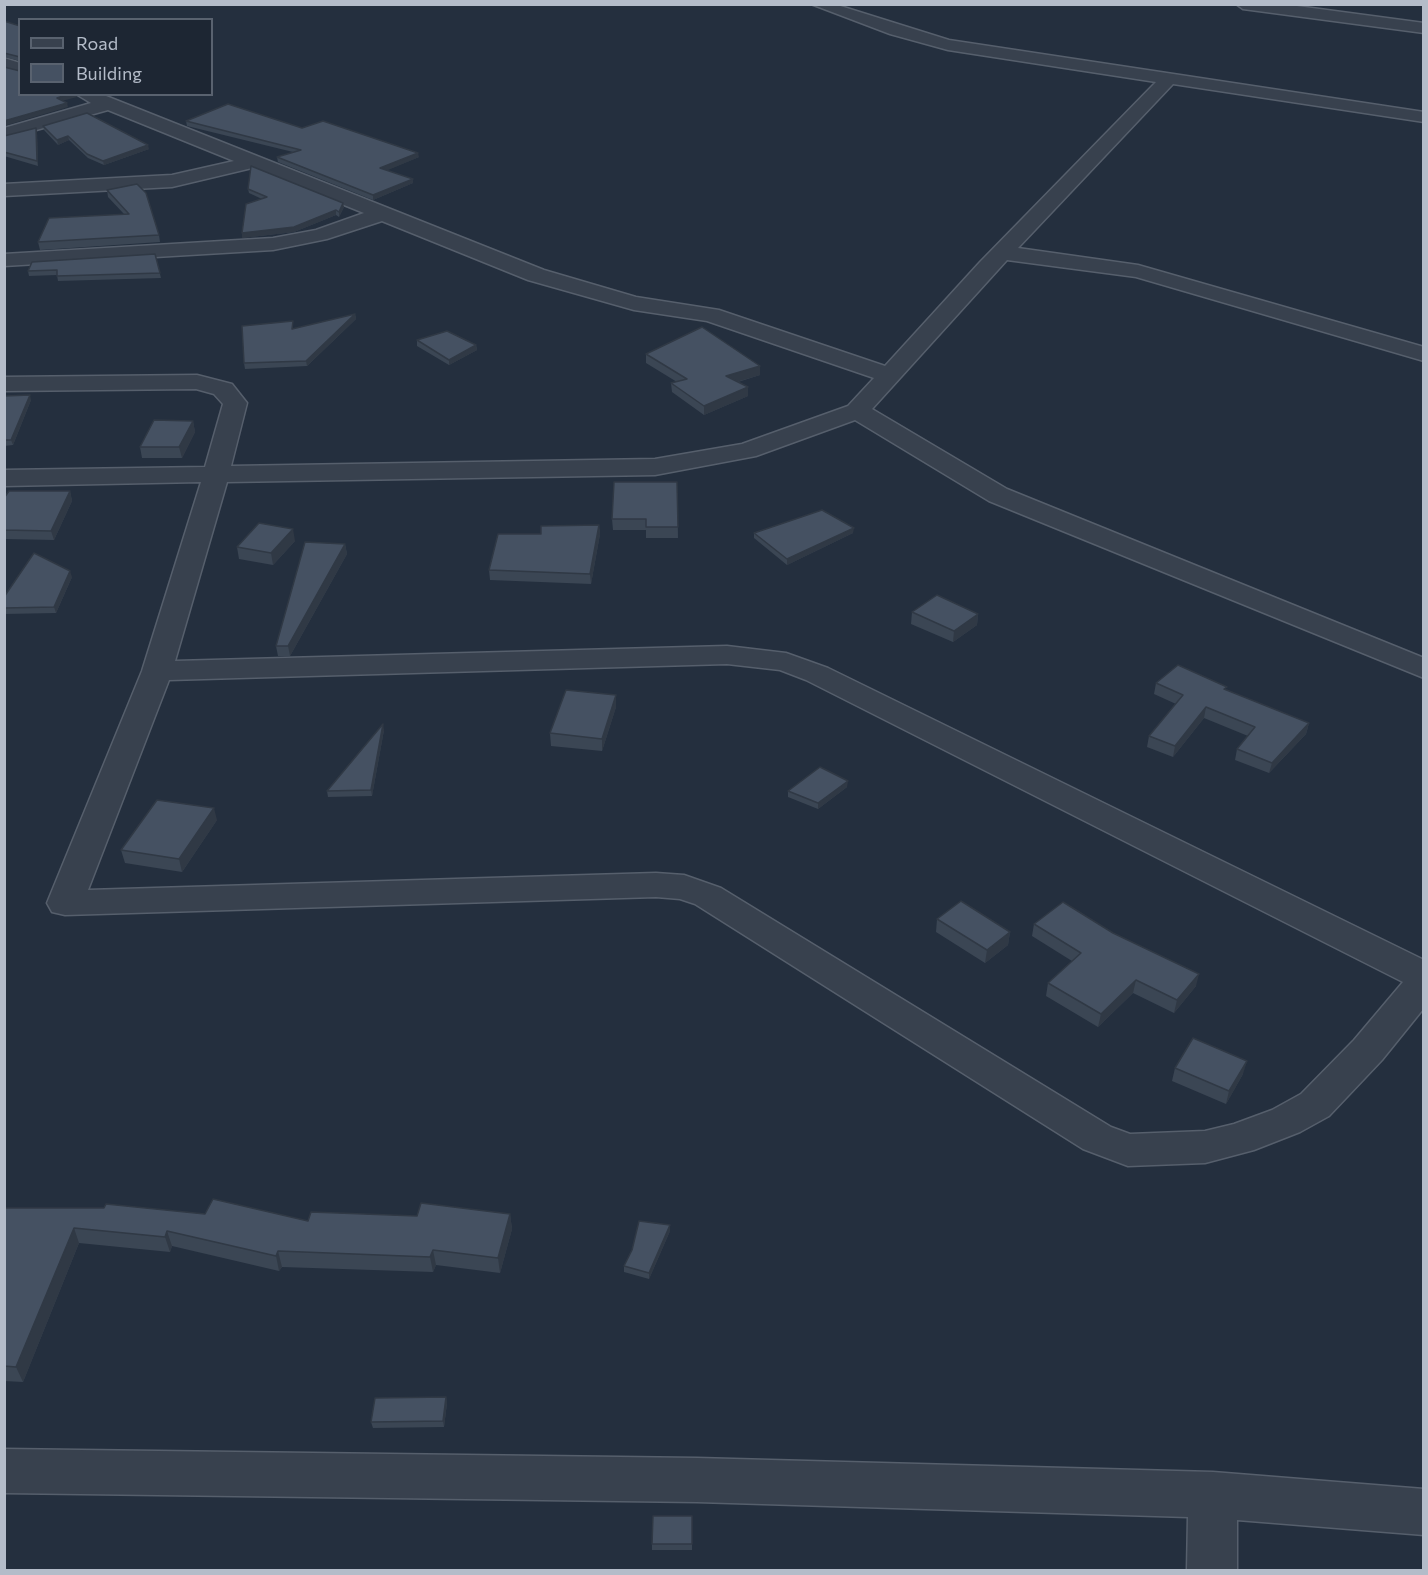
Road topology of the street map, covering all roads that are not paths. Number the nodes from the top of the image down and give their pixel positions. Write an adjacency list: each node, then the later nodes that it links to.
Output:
1 (818, 4): 6 (street)
2 (1243, 4): 3 (street)
3 (1424, 28)
4 (4, 63): 5 (street)
5 (18, 69)
6 (1168, 79): 9 (street); 14 (street)
7 (89, 96): 8 (street)
8 (108, 104): 10 (street); 11 (street)
9 (1424, 117)
10 (4, 134)
11 (254, 162): 12 (street); 13 (street)
12 (4, 190)
13 (385, 213): 15 (street); 17 (street)
14 (1003, 253): 16 (street); 17 (street)
15 (4, 260)
16 (1424, 354)
17 (889, 375): 19 (street)
18 (4, 384): 20 (street)
19 (857, 411): 20 (street); 22 (street)
20 (216, 476): 21 (street); 23 (street)
21 (4, 478)
22 (1424, 669)
23 (157, 671): 24 (street); 25 (street)
24 (1424, 976)
25 (1424, 982)
26 (4, 1471): 27 (street)
27 (1213, 1495): 28 (street); 29 (street)
28 (1424, 1512)
29 (1212, 1570)

